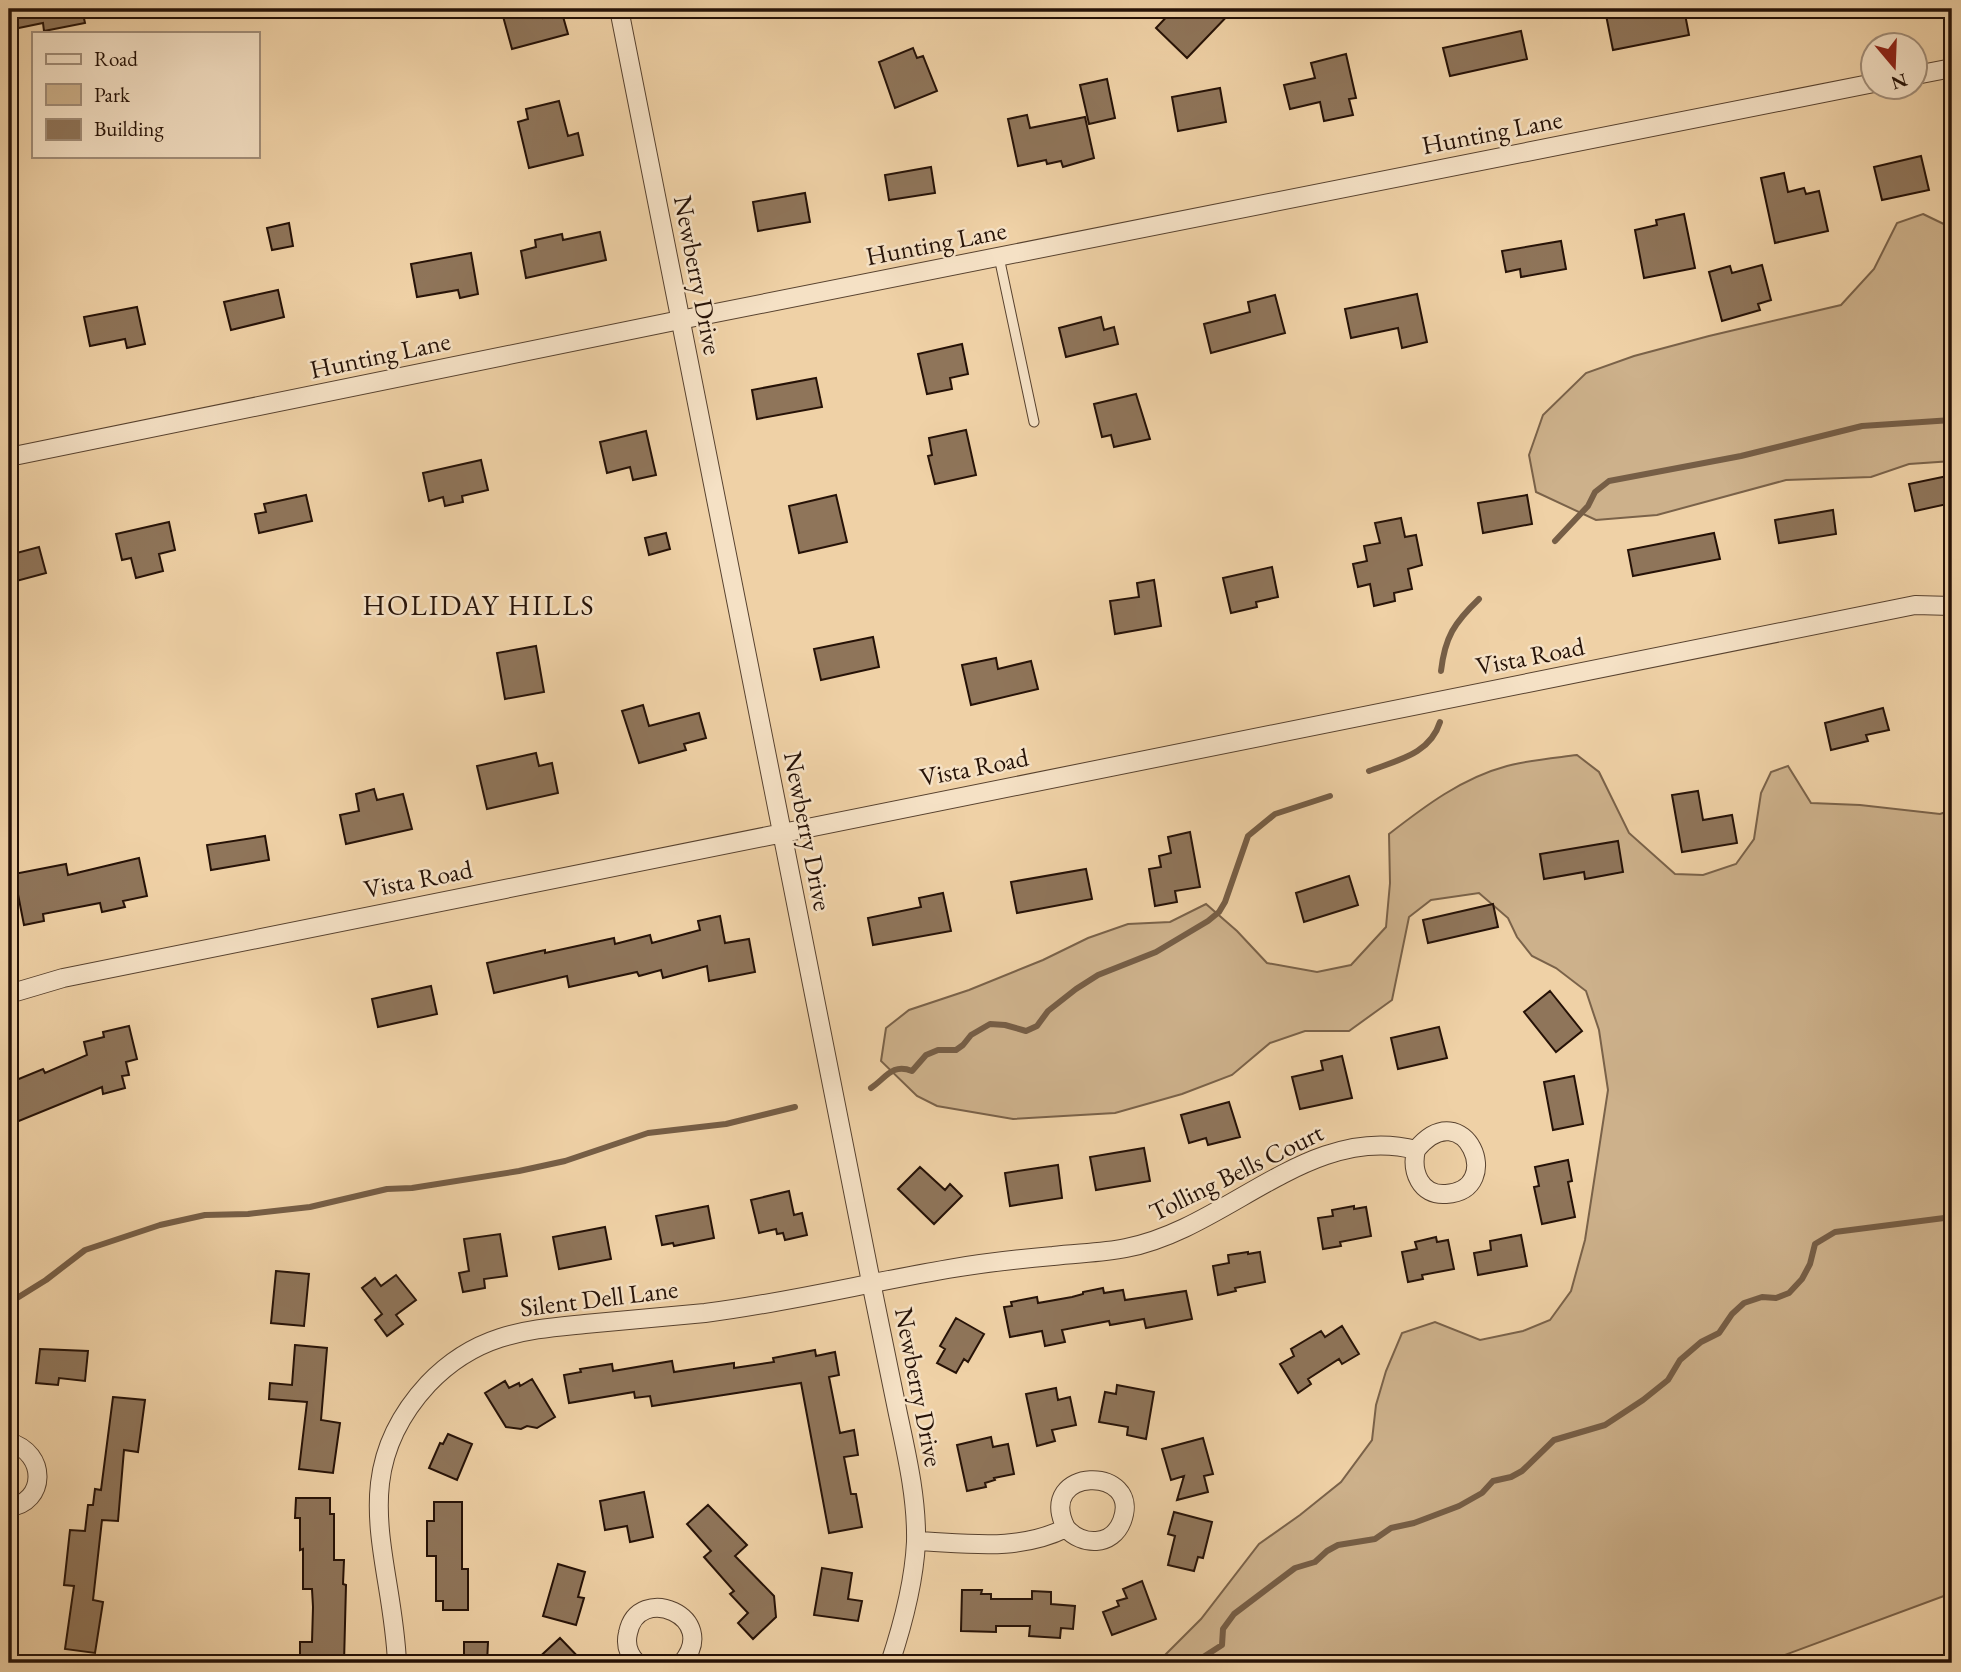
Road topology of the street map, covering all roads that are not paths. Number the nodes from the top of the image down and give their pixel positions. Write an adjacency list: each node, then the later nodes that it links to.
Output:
1 (619, 9): 6 (street, Newberry Drive)
2 (1952, 68): 3 (street)
3 (1930, 72)
4 (1860, 86): 5 (street, Hunting Lane)
5 (999, 257): 6 (street, Hunting Lane); 7 (lane)
6 (680, 320): 8 (street, Hunting Lane); 10 (street, Newberry Drive)
7 (1034, 422)
8 (9, 457)
9 (1952, 606): 10 (street, Vista Road)
10 (782, 832): 11 (street, Vista Road); 13 (street, Newberry Drive)
11 (9, 994)
12 (1416, 1150): 13 (street, Tolling Bells Court)
13 (871, 1282): 17 (street, Newberry Drive); 18 (street, Silent Dell Lane)
14 (9, 1443): 15 (street)
15 (9, 1507)
16 (1066, 1528): 17 (street)
17 (916, 1541): 21 (street, Newberry Drive)
18 (397, 1663)
19 (637, 1663): 20 (street)
20 (684, 1663)
21 (890, 1663)

